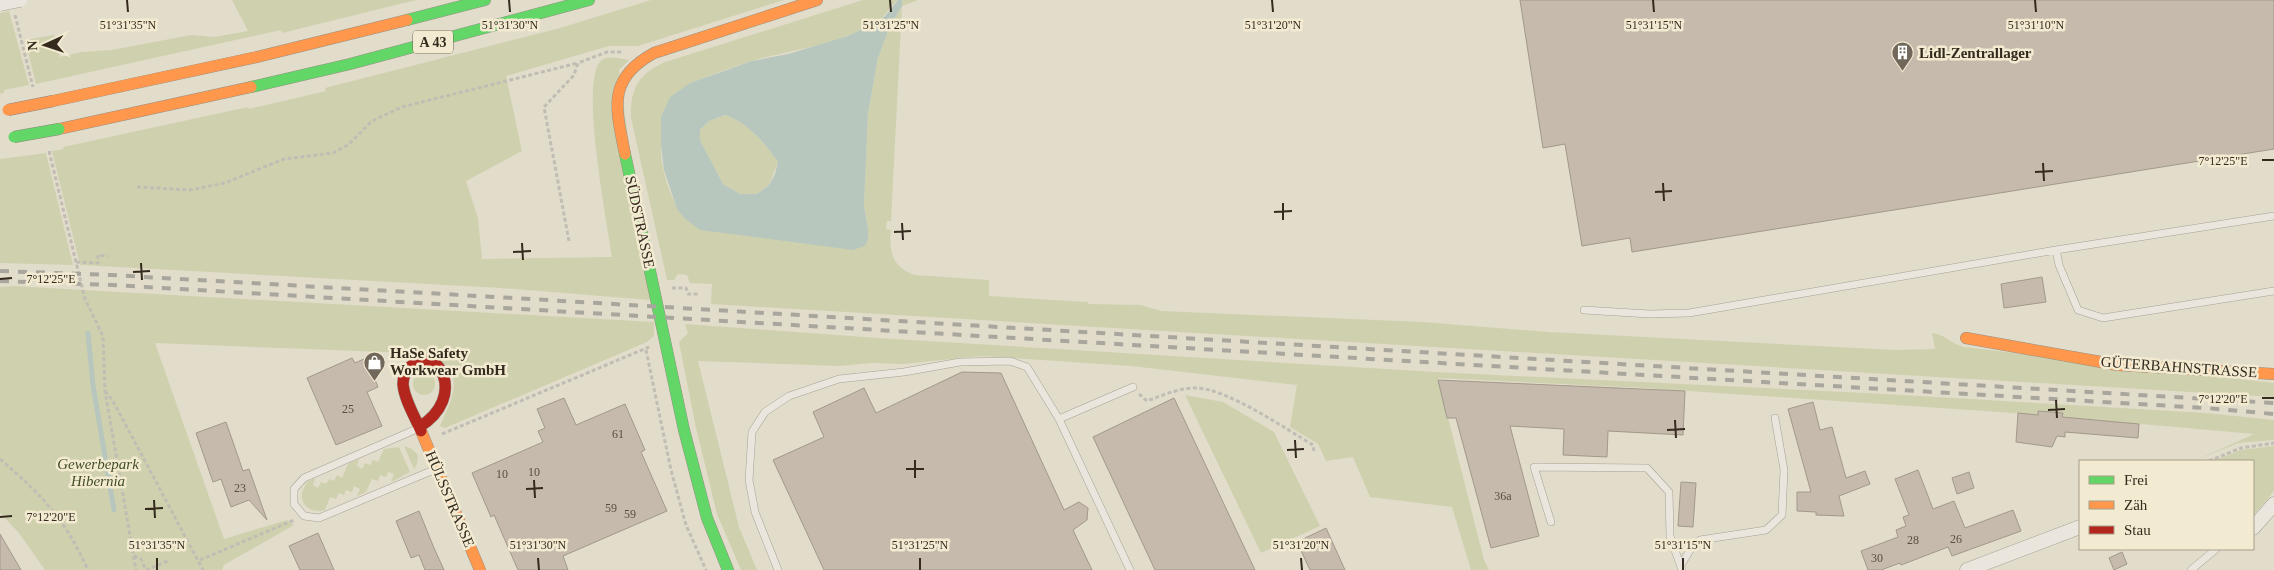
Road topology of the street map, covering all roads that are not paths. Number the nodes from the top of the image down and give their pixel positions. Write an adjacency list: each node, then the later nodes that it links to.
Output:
1 (485, 0): 4 (main road, A 43, bridge)
2 (589, 0): 5 (main road, A 43, bridge)
3 (817, 0): 24 (main road, SÜDSTRASSE)
4 (4, 110)
5 (0, 140)
6 (2274, 216): 7 (lane)
7 (2056, 250): 8 (lane); 9 (lane)
8 (2274, 291)
9 (1584, 310)
10 (1966, 338): 11 (main road, GÜTERBAHNSTRASSE)
11 (2274, 374)
12 (1133, 387): 13 (lane)
13 (1059, 418): 25 (lane); 26 (lane)
14 (1775, 418): 22 (lane)
15 (419, 427): 15 (main road, HÜLSSTRASSE); 16 (main road, HÜLSSTRASSE); 16 (lane)
16 (437, 468): 23 (main road, HÜLSSTRASSE)
17 (2274, 504): 20 (street)
18 (1551, 522): 22 (lane)
19 (2079, 527): 27 (street)
20 (2254, 527)
21 (2215, 550): 28 (lane)
22 (1682, 567)
23 (480, 570)
24 (728, 570)
25 (778, 570)
26 (1130, 570)
27 (1967, 570)
28 (2191, 570)

